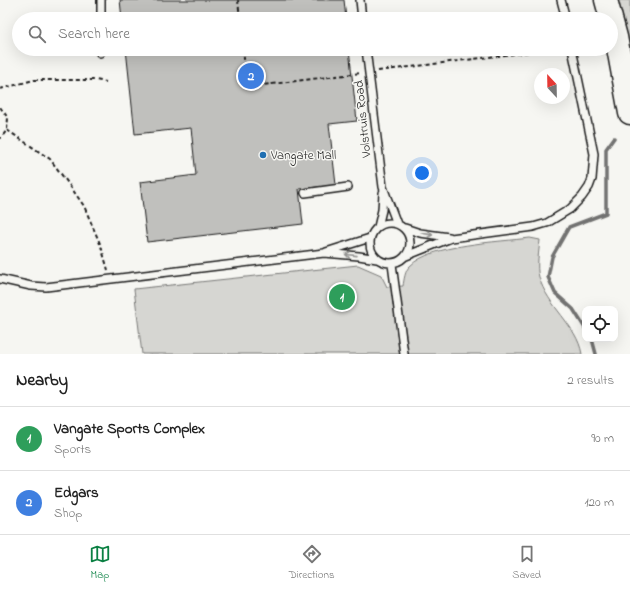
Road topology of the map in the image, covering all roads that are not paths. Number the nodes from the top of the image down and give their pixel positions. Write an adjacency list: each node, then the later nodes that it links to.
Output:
1 (101, 0): 5 (lane)
2 (360, 0): 6 (lane)
3 (561, 0): 7 (lane)
4 (606, 0): 8 (highway)
5 (101, 12)
6 (361, 12)
7 (564, 12)
8 (609, 12)
9 (618, 48): 12 (highway)
10 (367, 56): 14 (lane, Volstruis Road)
11 (573, 56): 19 (lane)
12 (630, 113)
13 (348, 187): 15 (lane)
14 (383, 187): 16 (lane, Volstruis Road); 17 (lane, Volstruis Road)
15 (305, 193)
16 (400, 226): 17 (lane); 19 (lane, one-way to 19); 21 (lane)
17 (378, 227): 18 (lane)
18 (370, 238): 20 (lane); 22 (lane)
19 (451, 238): 21 (lane)
20 (324, 253): 22 (lane, one-way to 20); 24 (lane)
21 (406, 256): 23 (lane)
22 (377, 259): 23 (lane)
23 (392, 264): 25 (lane)
24 (0, 279)
25 (404, 354)

